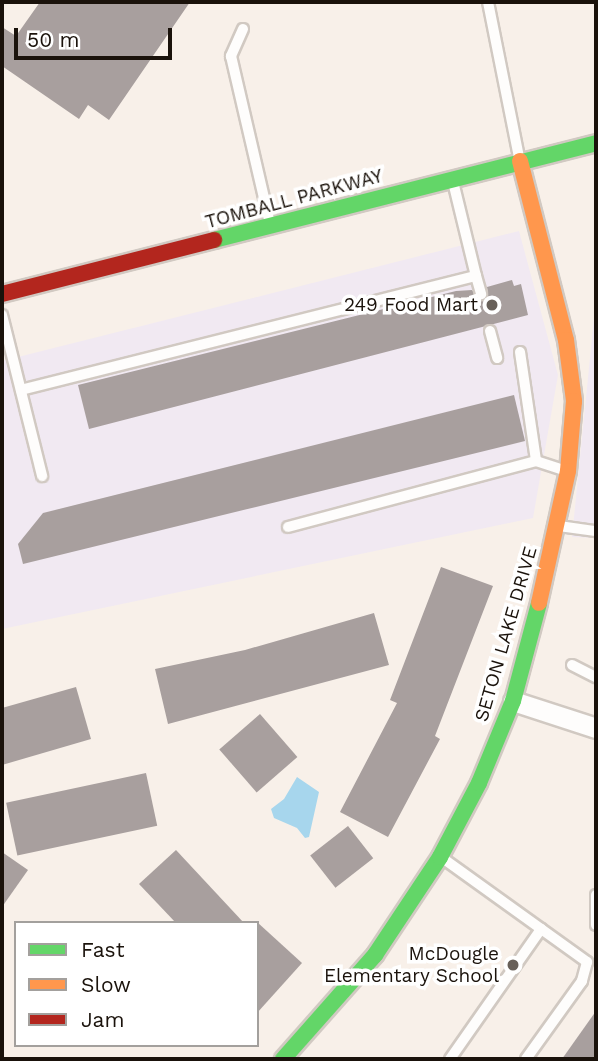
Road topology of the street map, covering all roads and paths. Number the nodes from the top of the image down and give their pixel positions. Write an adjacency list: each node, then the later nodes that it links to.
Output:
1 (488, 2): 4 (lane)
2 (243, 29): 6 (lane)
3 (596, 143): 4 (street, TOMBALL PARKWAY)
4 (520, 161): 5 (street, TOMBALL PARKWAY); 16 (street, SETON LAKE DRIVE)
5 (453, 179): 6 (street, TOMBALL PARKWAY); 7 (lane)
6 (270, 227): 8 (street, TOMBALL PARKWAY)
7 (477, 276): 9 (lane); 14 (lane)
8 (2, 293)
9 (481, 294)
10 (2, 315): 14 (lane)
11 (490, 331): 13 (lane)
12 (520, 352): 15 (lane)
13 (497, 358)
14 (21, 390): 17 (lane)
15 (536, 461): 16 (lane); 19 (lane)
16 (568, 471): 18 (street, SETON LAKE DRIVE)
17 (42, 476)
18 (557, 526): 20 (lane); 23 (street, SETON LAKE DRIVE)
19 (288, 527)
20 (596, 531)
21 (572, 665): 22 (lane)
22 (596, 677)
23 (513, 701): 24 (street); 25 (street, SETON LAKE DRIVE)
24 (596, 728)
25 (440, 857): 28 (lane); 29 (street, SETON LAKE DRIVE)
26 (596, 895): 27 (lane)
27 (596, 925)
28 (541, 929): 30 (lane); 31 (lane)
29 (283, 1059)
30 (450, 1059)
31 (526, 1059)

